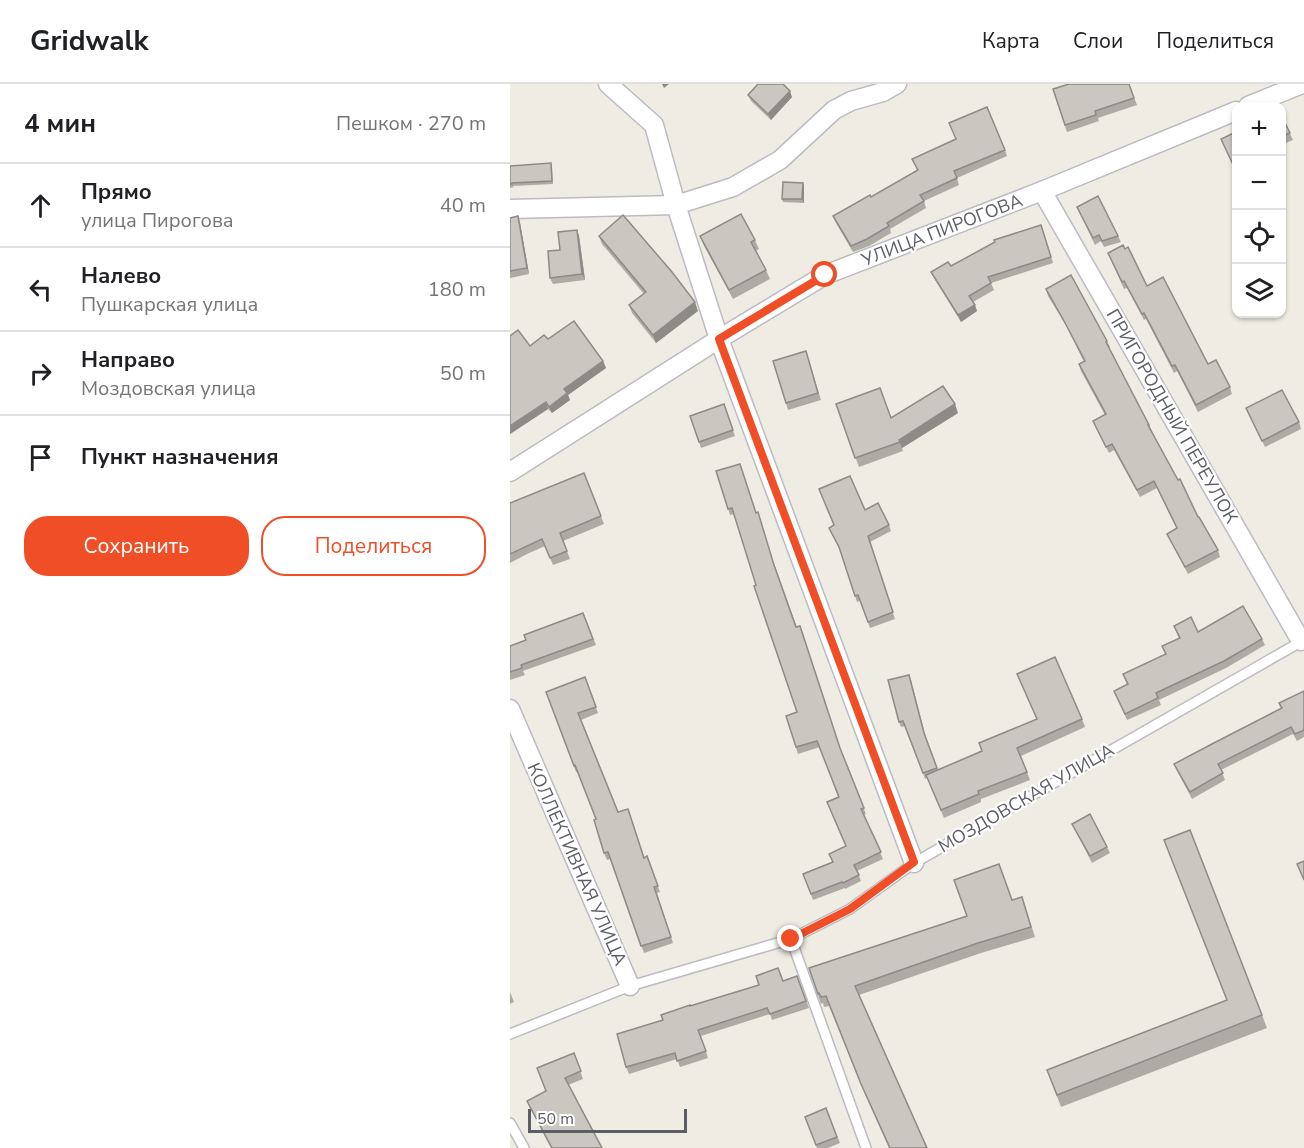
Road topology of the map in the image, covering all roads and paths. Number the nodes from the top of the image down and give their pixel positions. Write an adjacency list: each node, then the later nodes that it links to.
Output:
1 (608, 84): 7 (street)
2 (897, 84): 7 (street)
3 (1302, 84): 4 (street)
4 (1258, 102)
5 (1232, 113): 6 (street, УЛИЦА ПИРОГОВА)
6 (1042, 191): 9 (street, УЛИЦА ПИРОГОВА); 11 (street, ПРИГОРОДНЫЙ ПЕРЕУЛОК)
7 (676, 205): 8 (street); 9 (street)
8 (510, 209)
9 (719, 339): 10 (street, УЛИЦА ПИРОГОВА); 13 (street)
10 (510, 472)
11 (1302, 641): 13 (lane, МОЗДОВСКАЯ УЛИЦА)
12 (510, 709): 15 (street, КОЛЛЕКТИВНАЯ УЛИЦА)
13 (914, 862): 14 (lane, МОЗДОВСКАЯ УЛИЦА)
14 (791, 939): 15 (lane, МОЗДОВСКАЯ УЛИЦА); 19 (lane)
15 (630, 986): 16 (lane, МОЗДОВСКАЯ УЛИЦА)
16 (510, 1034)
17 (510, 1123): 18 (lane)
18 (524, 1148)
19 (866, 1148)

